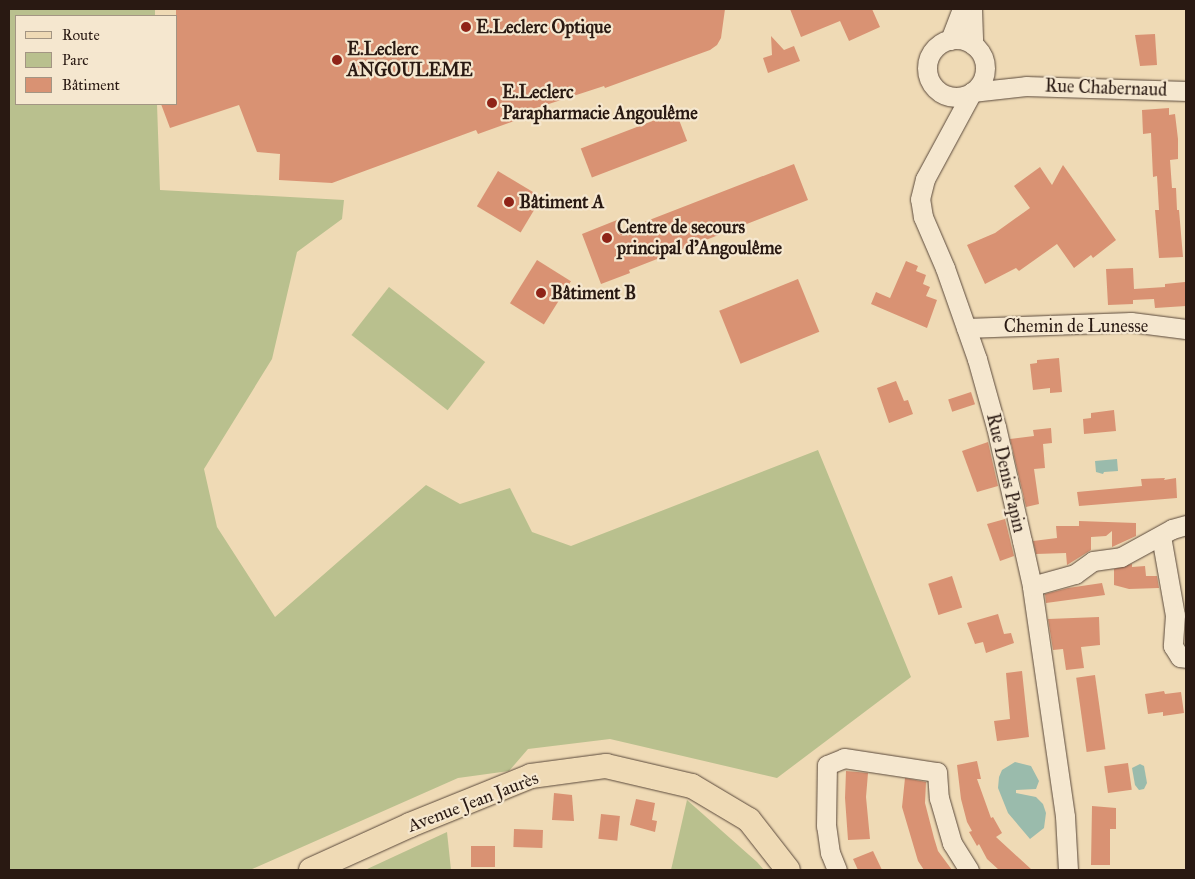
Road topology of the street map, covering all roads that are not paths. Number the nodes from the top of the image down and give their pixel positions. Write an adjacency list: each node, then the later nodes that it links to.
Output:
1 (962, 9): 3 (street)
2 (972, 9): 4 (street)
3 (950, 40): 4 (street); 9 (street)
4 (974, 44): 5 (street)
5 (985, 65): 6 (street); 8 (street)
6 (1026, 86): 7 (street, Rue Chabernaud); 8 (street)
7 (1186, 91)
8 (972, 92): 9 (street); 10 (street, Rue Denis Papin)
9 (947, 95): 10 (street)
10 (956, 123): 11 (street, Rue Denis Papin)
11 (966, 328): 12 (street, Chemin de Lunesse); 15 (street, Rue Denis Papin)
12 (1186, 328)
13 (1186, 525): 14 (street)
14 (1160, 536): 15 (street); 16 (street)
15 (1032, 586): 21 (street, Rue Denis Papin)
16 (1186, 658)
17 (311, 870): 18 (main road, Avenue Jean Jaurès)
18 (788, 870)
19 (837, 870): 20 (street)
20 (969, 870)
21 (1068, 870)

